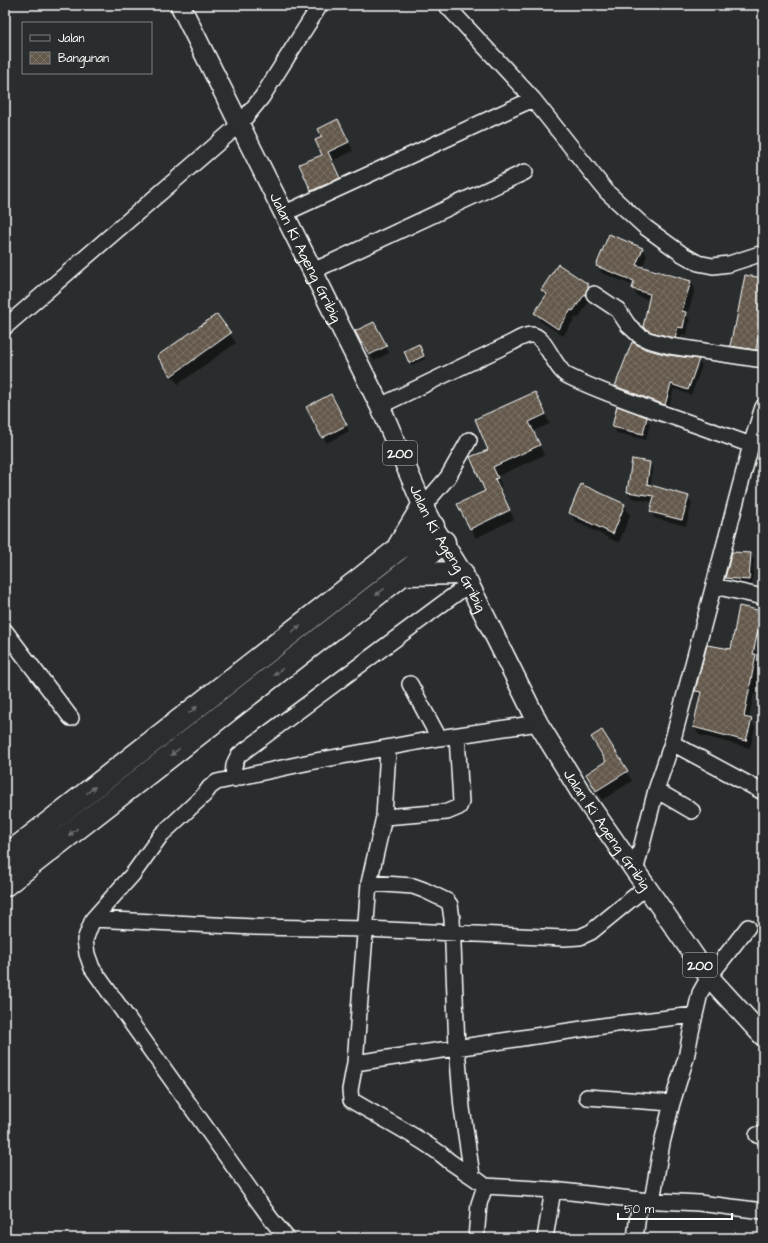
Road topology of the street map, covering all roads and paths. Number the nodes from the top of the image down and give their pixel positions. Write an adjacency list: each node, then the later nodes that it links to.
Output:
1 (180, 5): 5 (main road, Jalan Ki Ageng Gribig / 200)
2 (320, 5): 5 (street)
3 (446, 5): 4 (street)
4 (533, 100): 7 (street); 8 (street)
5 (240, 124): 7 (main road, Jalan Ki Ageng Gribig / 200); 11 (street)
6 (525, 172): 9 (street)
7 (283, 214): 9 (main road, Jalan Ki Ageng Gribig / 200)
8 (763, 253)
9 (313, 271): 13 (main road, Jalan Ki Ageng Gribig / 200)
10 (594, 294): 12 (street)
11 (5, 327)
12 (763, 358)
13 (380, 406): 16 (street); 17 (main road, Jalan Ki Ageng Gribig / 200)
14 (763, 406): 16 (street)
15 (469, 440): 17 (street)
16 (751, 445): 22 (street)
17 (423, 506): 18 (main road, Jalan Ki Ageng Gribig / 200); 19 (highway)
18 (438, 534): 19 (highway); 20 (highway); 21 (main road, Jalan Ki Ageng Gribig / 200)
19 (397, 550): 37 (highway, one-way to 19)
20 (404, 574): 21 (highway); 40 (highway, one-way to 40)
21 (466, 578): 27 (main road, Jalan Ki Ageng Gribig / 200); 32 (street)
22 (714, 586): 23 (street); 30 (street)
23 (763, 597)
24 (5, 631): 26 (street)
25 (410, 684): 29 (street)
26 (71, 718)
27 (538, 723): 28 (street); 38 (main road, Jalan Ki Ageng Gribig / 200)
28 (457, 736): 29 (street); 36 (street)
29 (439, 738): 31 (street)
30 (672, 743): 33 (street); 34 (street)
31 (388, 749): 32 (street); 36 (street)
32 (234, 779): 41 (street)
33 (656, 790): 35 (street); 38 (street)
34 (763, 792)
35 (692, 810)
36 (384, 817): 39 (street)
37 (5, 857)
38 (641, 879): 44 (street); 45 (main road, Jalan Ki Ageng Gribig / 200)
39 (369, 883): 43 (street); 44 (street)
40 (5, 885)
41 (93, 919): 43 (street); 57 (street)
42 (748, 927): 45 (street)
43 (366, 929): 44 (street); 49 (street)
44 (452, 933): 48 (street)
45 (709, 977): 46 (street); 47 (main road, Jalan Ki Ageng Gribig / 200)
46 (695, 1015): 48 (street); 51 (street)
47 (763, 1036)
48 (457, 1048): 49 (street); 52 (street)
49 (355, 1063): 52 (street)
50 (587, 1098): 51 (street)
51 (672, 1103): 55 (street)
52 (472, 1175): 53 (street)
53 (485, 1186): 54 (street); 58 (street)
54 (553, 1190): 55 (street); 59 (street)
55 (646, 1200): 56 (street); 60 (street)
56 (763, 1212)
57 (287, 1238)
58 (476, 1238)
59 (545, 1238)
60 (635, 1238)

